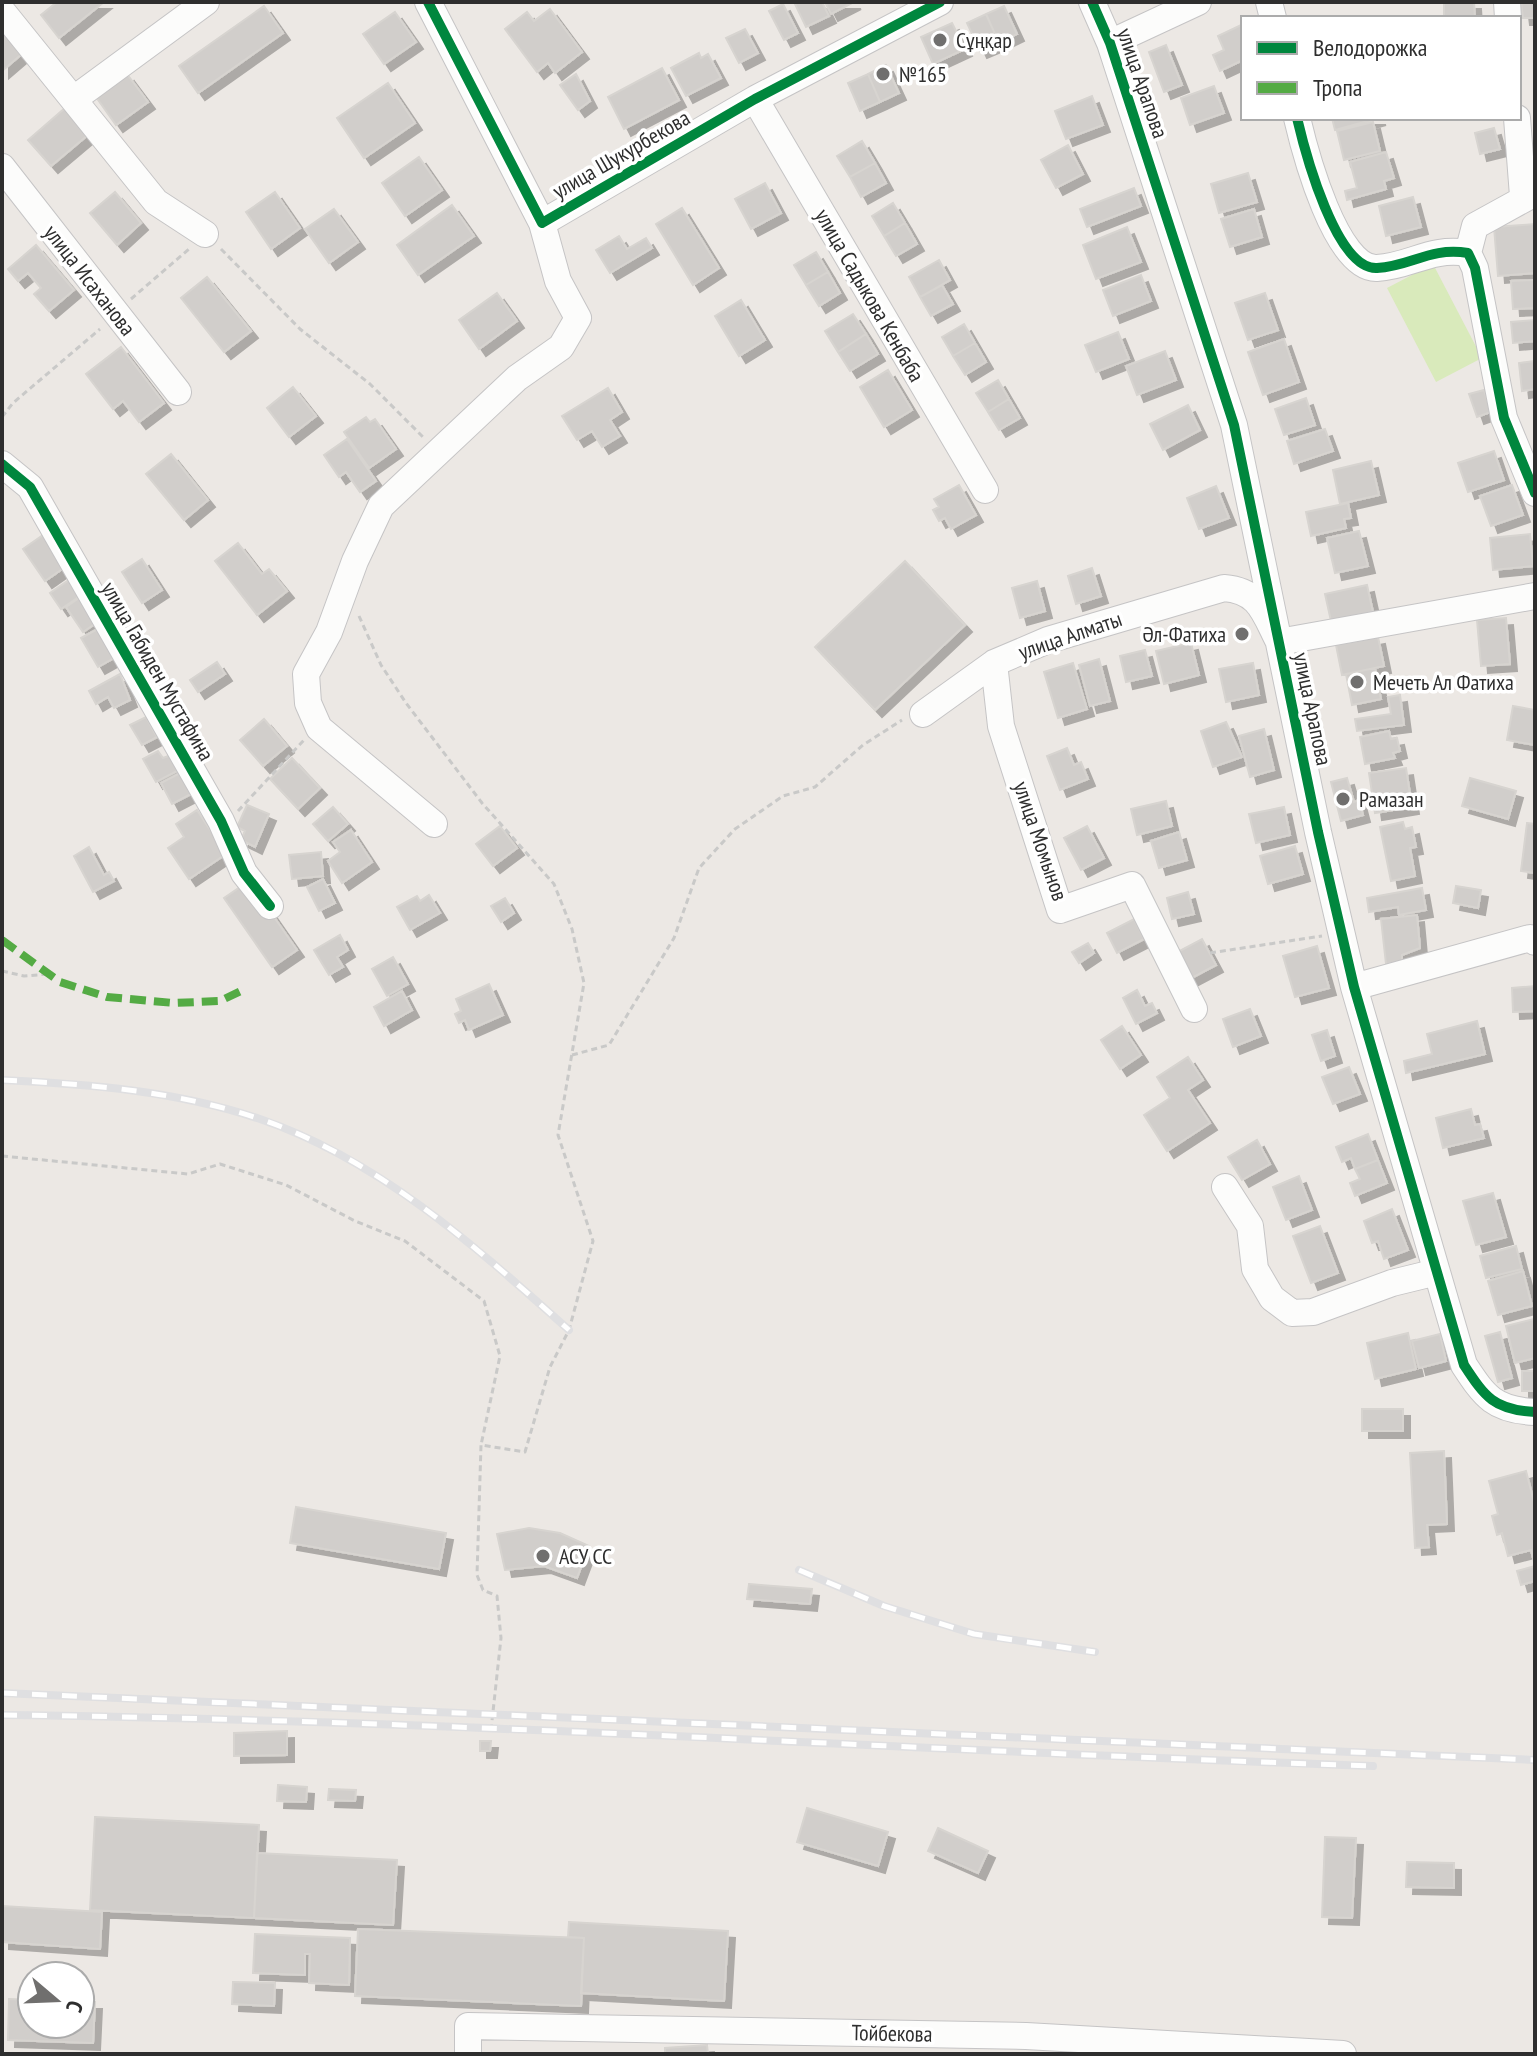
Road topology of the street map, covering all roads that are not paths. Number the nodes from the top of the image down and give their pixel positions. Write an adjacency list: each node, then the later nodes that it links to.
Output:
1 (206, 2): 8 (street)
2 (428, 2): 14 (street, улица Шукурбекова)
3 (940, 2): 9 (street, улица Шукурбекова)
4 (1092, 2): 7 (street, улица Арапова)
5 (1198, 2): 7 (street)
6 (2, 11): 8 (street)
7 (1110, 43): 22 (street, улица Арапова)
8 (74, 99): 15 (street)
9 (755, 99): 14 (street, улица Шукурбекова); 19 (street, улица Садыкова Кенбаба)
10 (1297, 120): 16 (street)
11 (1517, 120): 13 (street)
12 (2, 167): 17 (street, улица Исаханова)
13 (1529, 195): 16 (street)
14 (542, 223): 25 (street)
15 (205, 234)
16 (1468, 253): 20 (street)
17 (178, 392)
18 (2, 464): 26 (street, улица Габиден Мустафина)
19 (985, 490)
20 (1535, 493)
21 (1535, 596): 22 (street)
22 (1279, 642): 23 (street, улица Алматы); 28 (street, улица Арапова)
23 (994, 663): 24 (street, улица Алматы); 29 (street, улица Момынов)
24 (923, 714)
25 (434, 824)
26 (270, 906)
27 (1535, 942): 28 (street)
28 (1354, 987): 31 (street, улица Арапова)
29 (1194, 1009)
30 (1225, 1187): 31 (street)
31 (1437, 1272): 32 (street, улица Арапова)
32 (1523, 1411)
33 (468, 2054): 34 (street, Тойбекова)
34 (1343, 2054)

